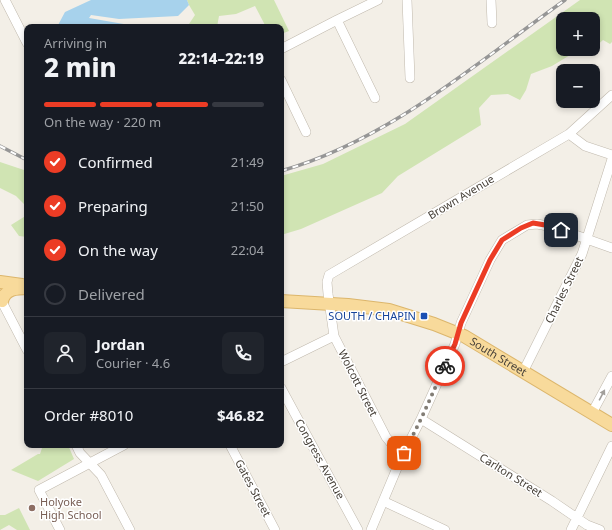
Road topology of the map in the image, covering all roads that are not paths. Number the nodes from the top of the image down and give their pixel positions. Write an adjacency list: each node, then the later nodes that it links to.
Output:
1 (5, 0): 7 (street)
2 (378, 0): 5 (street)
3 (407, 0): 9 (street)
4 (491, 0): 6 (street)
5 (337, 20): 8 (street); 11 (street)
6 (492, 23)
7 (24, 37)
8 (284, 47)
9 (410, 78)
10 (612, 95): 14 (street, Brown Avenue)
11 (375, 98)
12 (285, 99): 13 (street)
13 (306, 132)
14 (569, 134): 15 (street); 24 (street, Brown Avenue)
15 (612, 155)
16 (612, 159): 17 (street, Charles Street)
17 (586, 240): 18 (street); 25 (street); 29 (street, Charles Street)
18 (612, 248)
19 (0, 282): 20 (main road)
20 (24, 286)
21 (24, 288): 22 (main road)
22 (1, 300): 27 (street)
23 (284, 301): 24 (main road, South Street)
24 (330, 304): 25 (main road, South Street); 26 (street, Wolcott Street)
25 (458, 333): 29 (main road, South Street); 33 (street)
26 (334, 336): 28 (street); 39 (street, Wolcott Street)
27 (24, 344)
28 (284, 361)
29 (523, 372): 32 (main road, South Street)
30 (612, 376): 32 (street, one-way to 30)
31 (284, 394): 46 (street, Congress Avenue)
32 (592, 413): 34 (main road, South Street)
33 (421, 419): 39 (street); 42 (street, Carlton Street)
34 (612, 425)
35 (612, 446): 42 (street)
36 (78, 448): 40 (street)
37 (119, 448): 40 (street)
38 (232, 448): 45 (street, Gates Street)
39 (404, 453): 41 (street)
40 (91, 464): 43 (street); 44 (street)
41 (383, 501): 47 (street); 48 (street)
42 (577, 518): 49 (street); 50 (street, Carlton Street)
43 (60, 530)
44 (130, 530)
45 (275, 530)
46 (358, 530)
47 (371, 530)
48 (445, 530)
49 (571, 530)
50 (600, 530)

